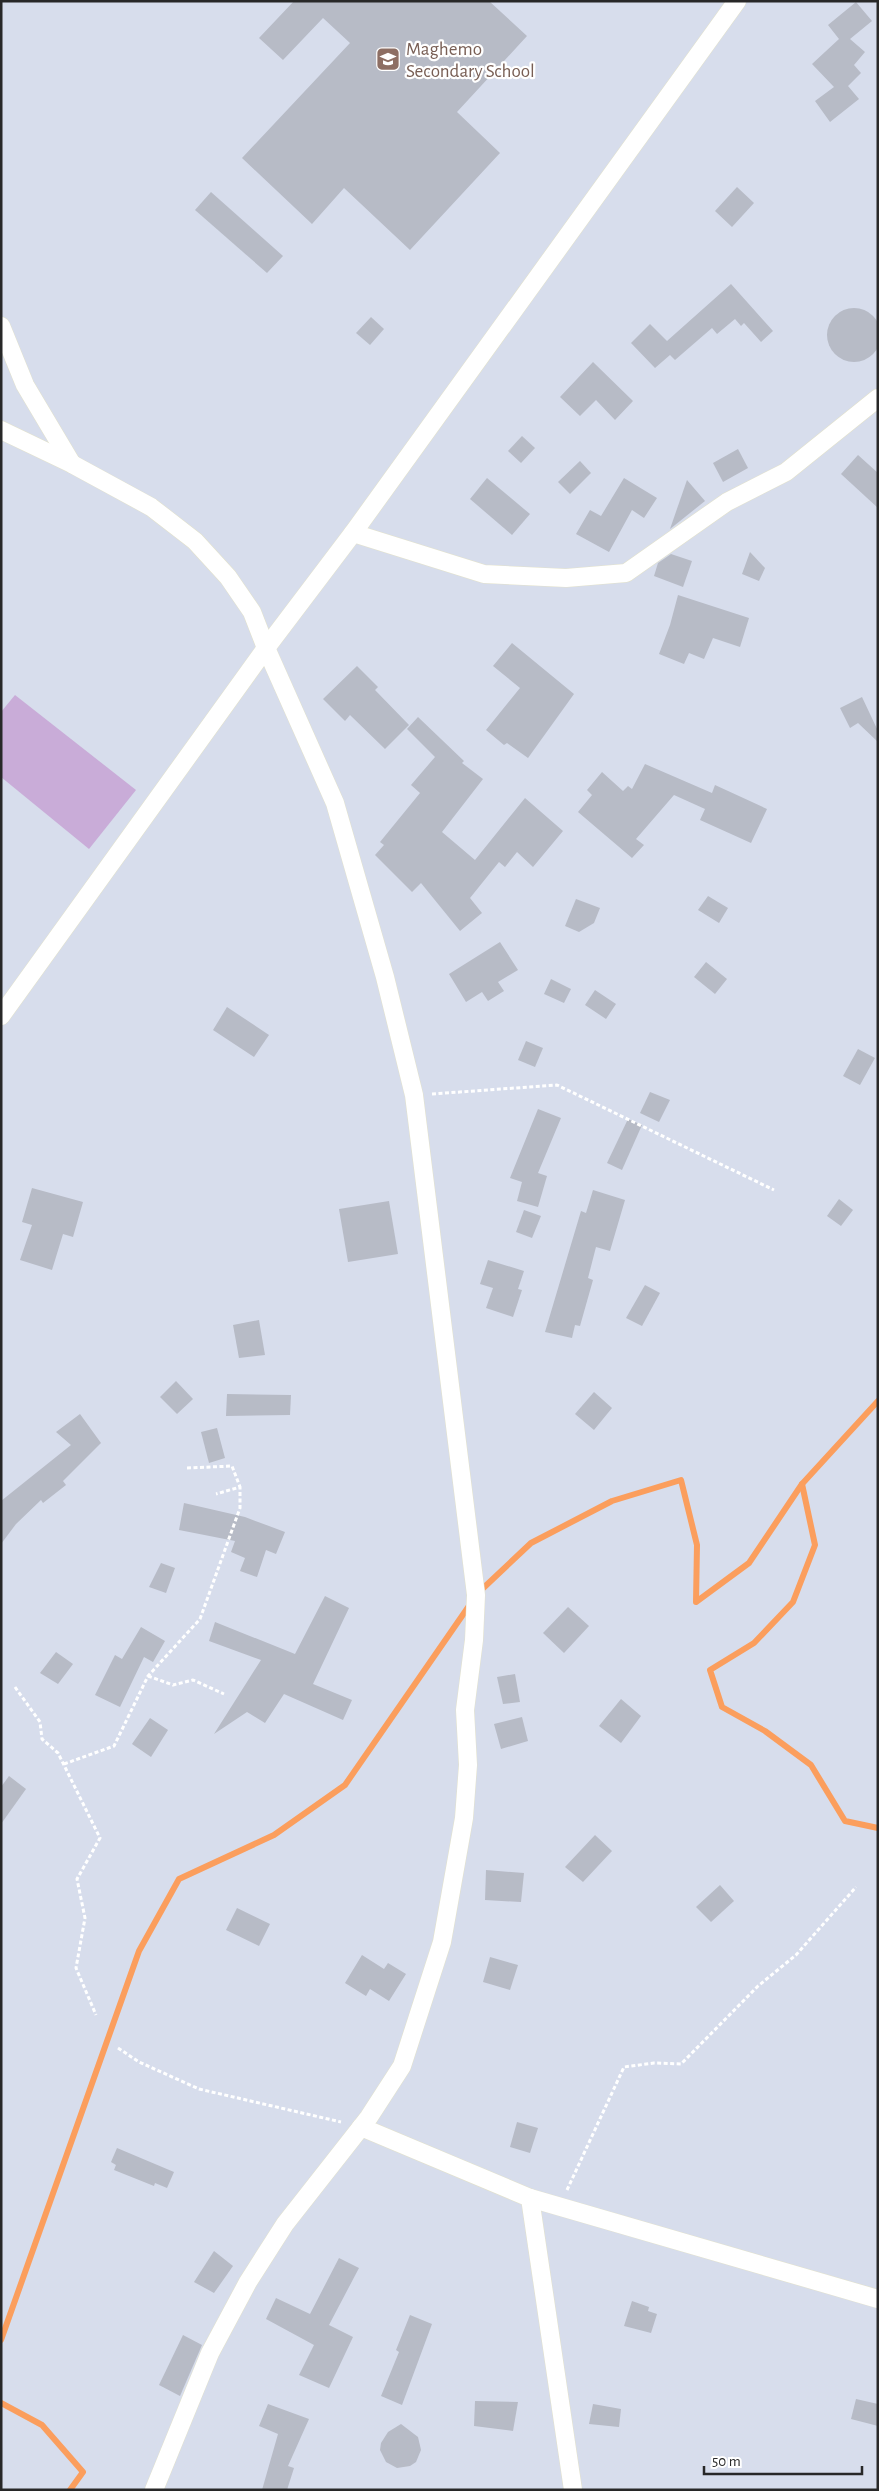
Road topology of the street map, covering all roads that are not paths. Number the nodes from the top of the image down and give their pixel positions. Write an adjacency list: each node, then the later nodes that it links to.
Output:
1 (737, 1): 6 (street)
2 (1, 326): 5 (street)
3 (878, 398): 6 (street)
4 (1, 430): 5 (street)
5 (72, 464): 7 (street)
6 (353, 534): 7 (street)
7 (266, 648): 8 (street); 9 (street)
8 (1, 1016)
9 (361, 2127): 10 (street); 12 (street)
10 (530, 2198): 11 (street); 13 (street)
11 (878, 2299)
12 (154, 2490)
13 (573, 2490)

